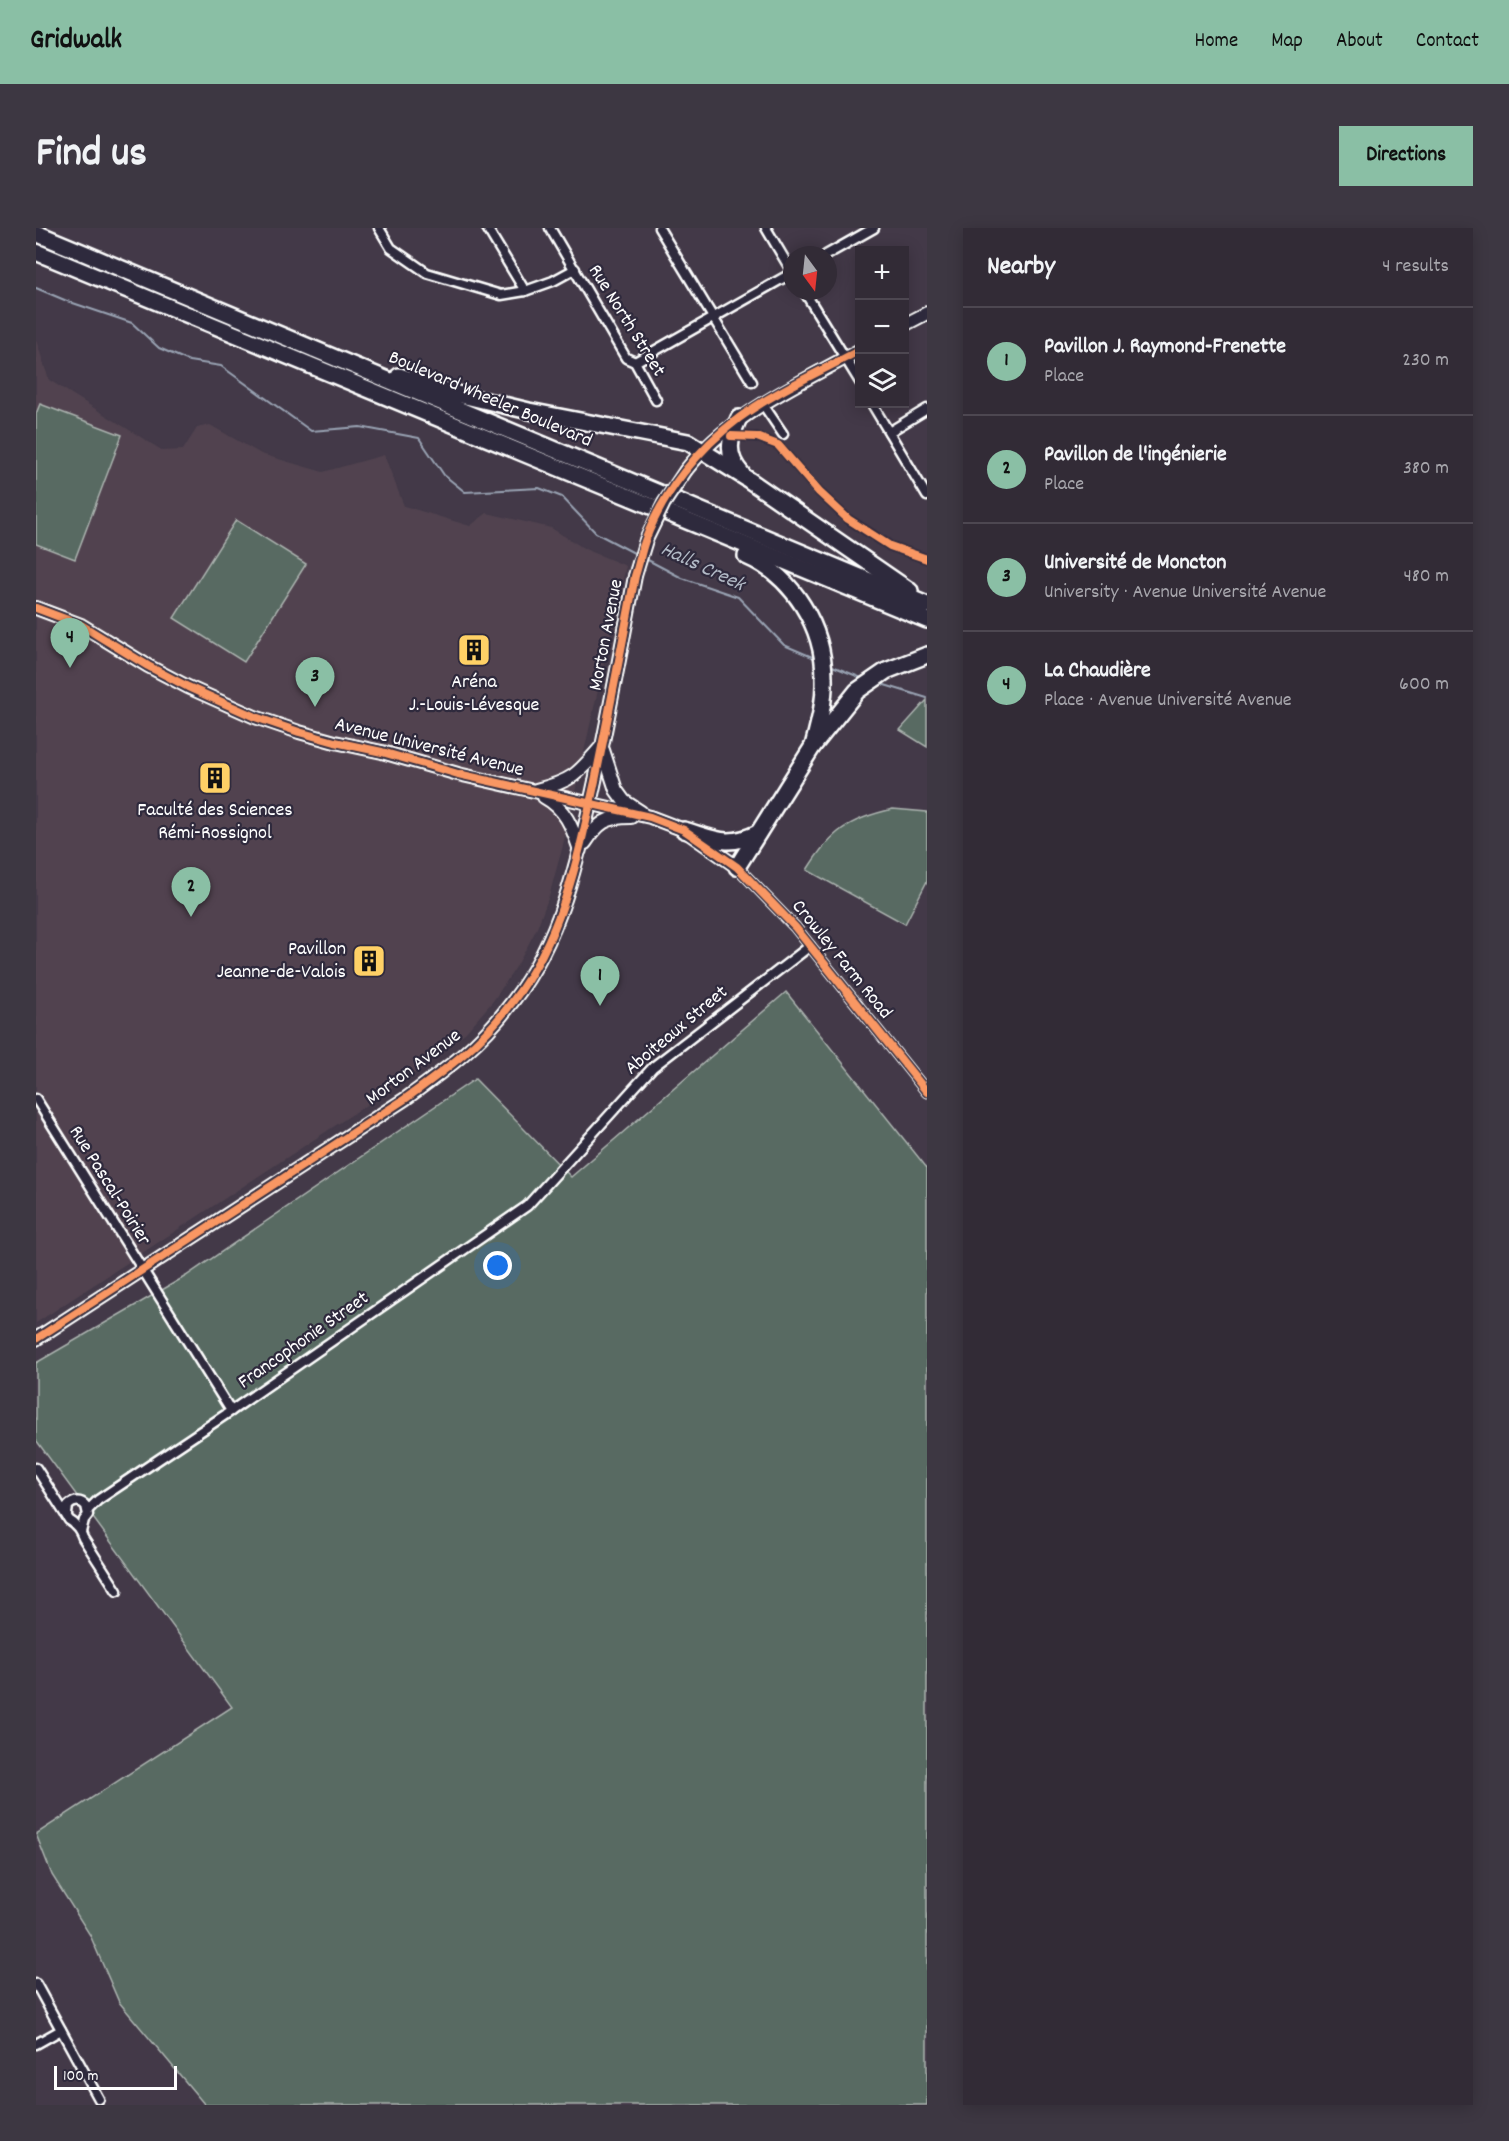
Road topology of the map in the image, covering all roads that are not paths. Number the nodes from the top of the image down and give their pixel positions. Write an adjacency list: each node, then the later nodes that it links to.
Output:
1 (379, 228): 13 (street)
2 (487, 228): 13 (street)
3 (550, 228): 11 (street, Rue North Street)
4 (659, 228): 16 (street)
5 (766, 228): 10 (street)
6 (874, 228): 8 (street)
7 (36, 233): 21 (highway, Boulevard Wheeler Boulevard)
8 (837, 249)
9 (36, 252): 32 (highway, Boulevard Wheeler Boulevard)
10 (783, 257)
11 (574, 268): 13 (street); 20 (street, Rue North Street)
12 (783, 277): 16 (street)
13 (525, 291)
14 (810, 300): 19 (street)
15 (927, 313): 17 (street)
16 (712, 317): 20 (street); 23 (street)
17 (909, 322)
18 (855, 353): 19 (street, Morton Avenue)
19 (845, 358): 22 (street); 25 (street, Morton Avenue)
20 (635, 362): 24 (street, Rue North Street)
21 (352, 365): 31 (highway); 36 (highway, Boulevard Wheeler Boulevard)
22 (855, 374)
23 (752, 382)
24 (656, 400)
25 (762, 403): 28 (street, Morton Avenue); 30 (street)
26 (874, 408): 29 (street)
27 (927, 409): 29 (street)
28 (739, 418): 31 (street, Morton Avenue); 33 (highway)
29 (889, 432): 34 (street)
30 (783, 434)
31 (701, 451): 33 (highway); 40 (street, Morton Avenue, bridge)
32 (572, 473): 38 (highway, Boulevard Wheeler Boulevard); 41 (highway)
33 (748, 480): 35 (highway)
34 (927, 496)
35 (927, 599)
36 (927, 605)
37 (36, 609): 42 (street, Avenue Université Avenue)
38 (927, 620)
39 (927, 655): 41 (highway)
40 (602, 746): 42 (street); 43 (street, Morton Avenue); 44 (street)
41 (813, 746): 46 (highway)
42 (533, 791): 43 (street, Avenue Université Avenue); 47 (street)
43 (590, 803): 44 (street, Crowley Farm Road); 47 (street, Morton Avenue)
44 (650, 818): 45 (street, Crowley Farm Road); 47 (street)
45 (684, 830): 46 (highway); 48 (street, Crowley Farm Road)
46 (758, 833): 48 (highway)
47 (580, 850): 53 (street, Morton Avenue)
48 (737, 867): 49 (street, Crowley Farm Road)
49 (810, 946): 50 (street, Crowley Farm Road); 52 (street, Aboiteaux Street)
50 (927, 1092)
51 (36, 1099): 53 (street, Rue Pascal-Poirier)
52 (527, 1206): 55 (street, Francophonie Street)
53 (141, 1269): 54 (street, Morton Avenue); 55 (street, Rue Pascal-Poirier)
54 (36, 1339)
55 (231, 1411): 57 (street, Francophonie Street)
56 (36, 1468): 58 (street)
57 (86, 1507): 58 (street); 59 (street)
58 (65, 1509): 59 (street)
59 (79, 1522): 60 (street)
60 (117, 1591)
61 (36, 1984): 62 (street)
62 (61, 2030): 63 (street); 64 (street)
63 (36, 2044)
64 (99, 2099)

